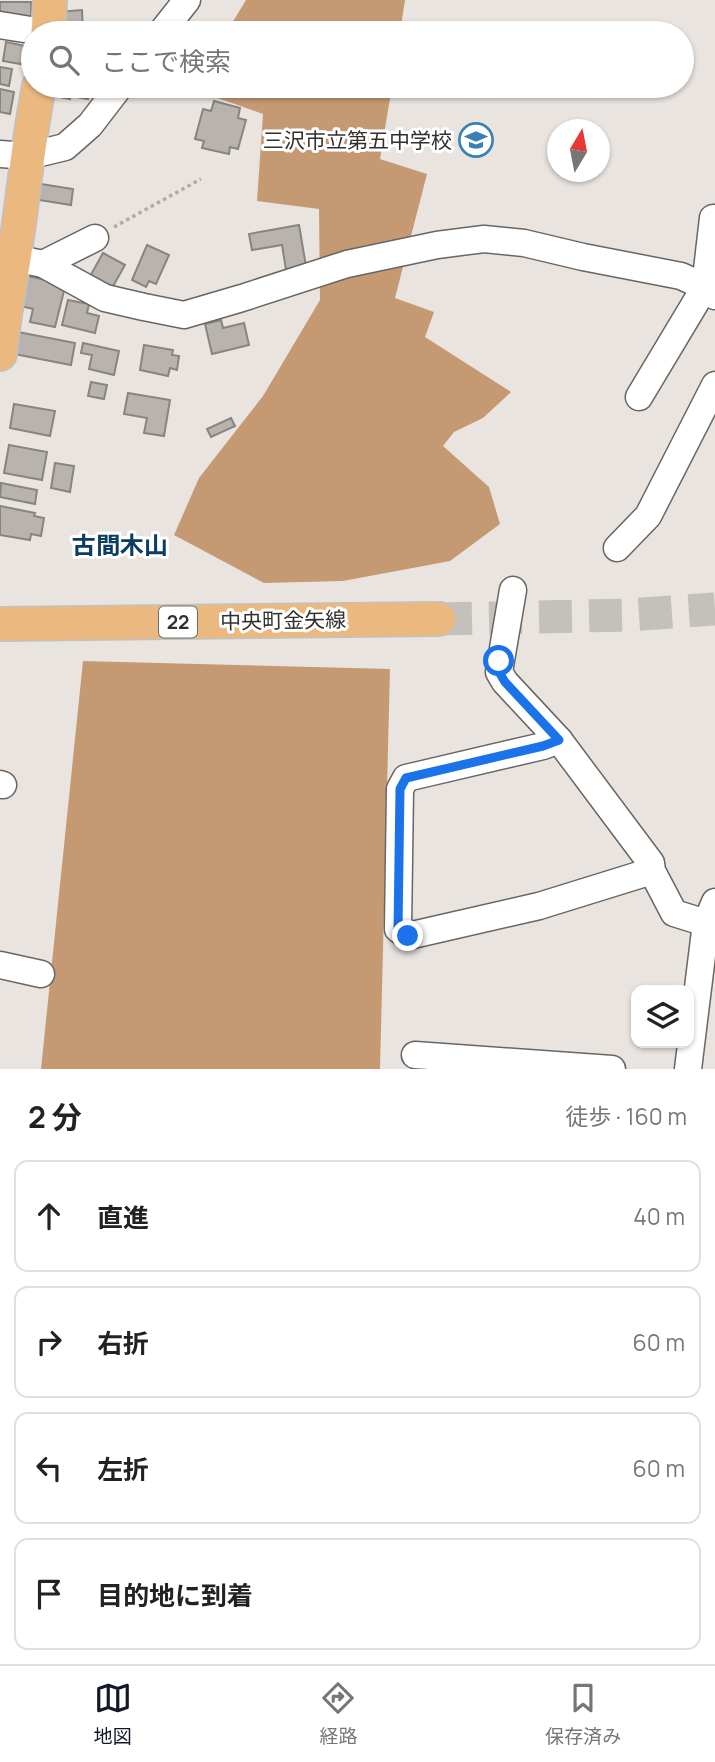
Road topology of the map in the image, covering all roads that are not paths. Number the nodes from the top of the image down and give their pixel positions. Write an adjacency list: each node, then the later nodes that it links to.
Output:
1 (50, 0): 3 (main road)
2 (187, 0): 4 (street)
3 (49, 21)
4 (170, 21)
5 (0, 25): 6 (street)
6 (21, 28)
7 (35, 98): 9 (main road)
8 (111, 98): 9 (street)
9 (14, 155): 12 (main road)
10 (713, 218): 13 (street)
11 (95, 238): 12 (street)
12 (29, 261): 13 (street); 14 (main road)
13 (710, 291): 16 (street)
14 (0, 354)
15 (715, 385): 17 (street)
16 (639, 397)
17 (617, 548)
18 (513, 590): 21 (street)
19 (439, 619): 20 (main road, 中央町金矢線 / 22)
20 (0, 625)
21 (559, 740): 22 (street); 22 (street)
22 (652, 872): 23 (street)
23 (713, 908): 28 (street)
24 (0, 965): 25 (street)
25 (41, 974)
26 (415, 1055): 27 (street)
27 (612, 1069)
28 (688, 1069)

